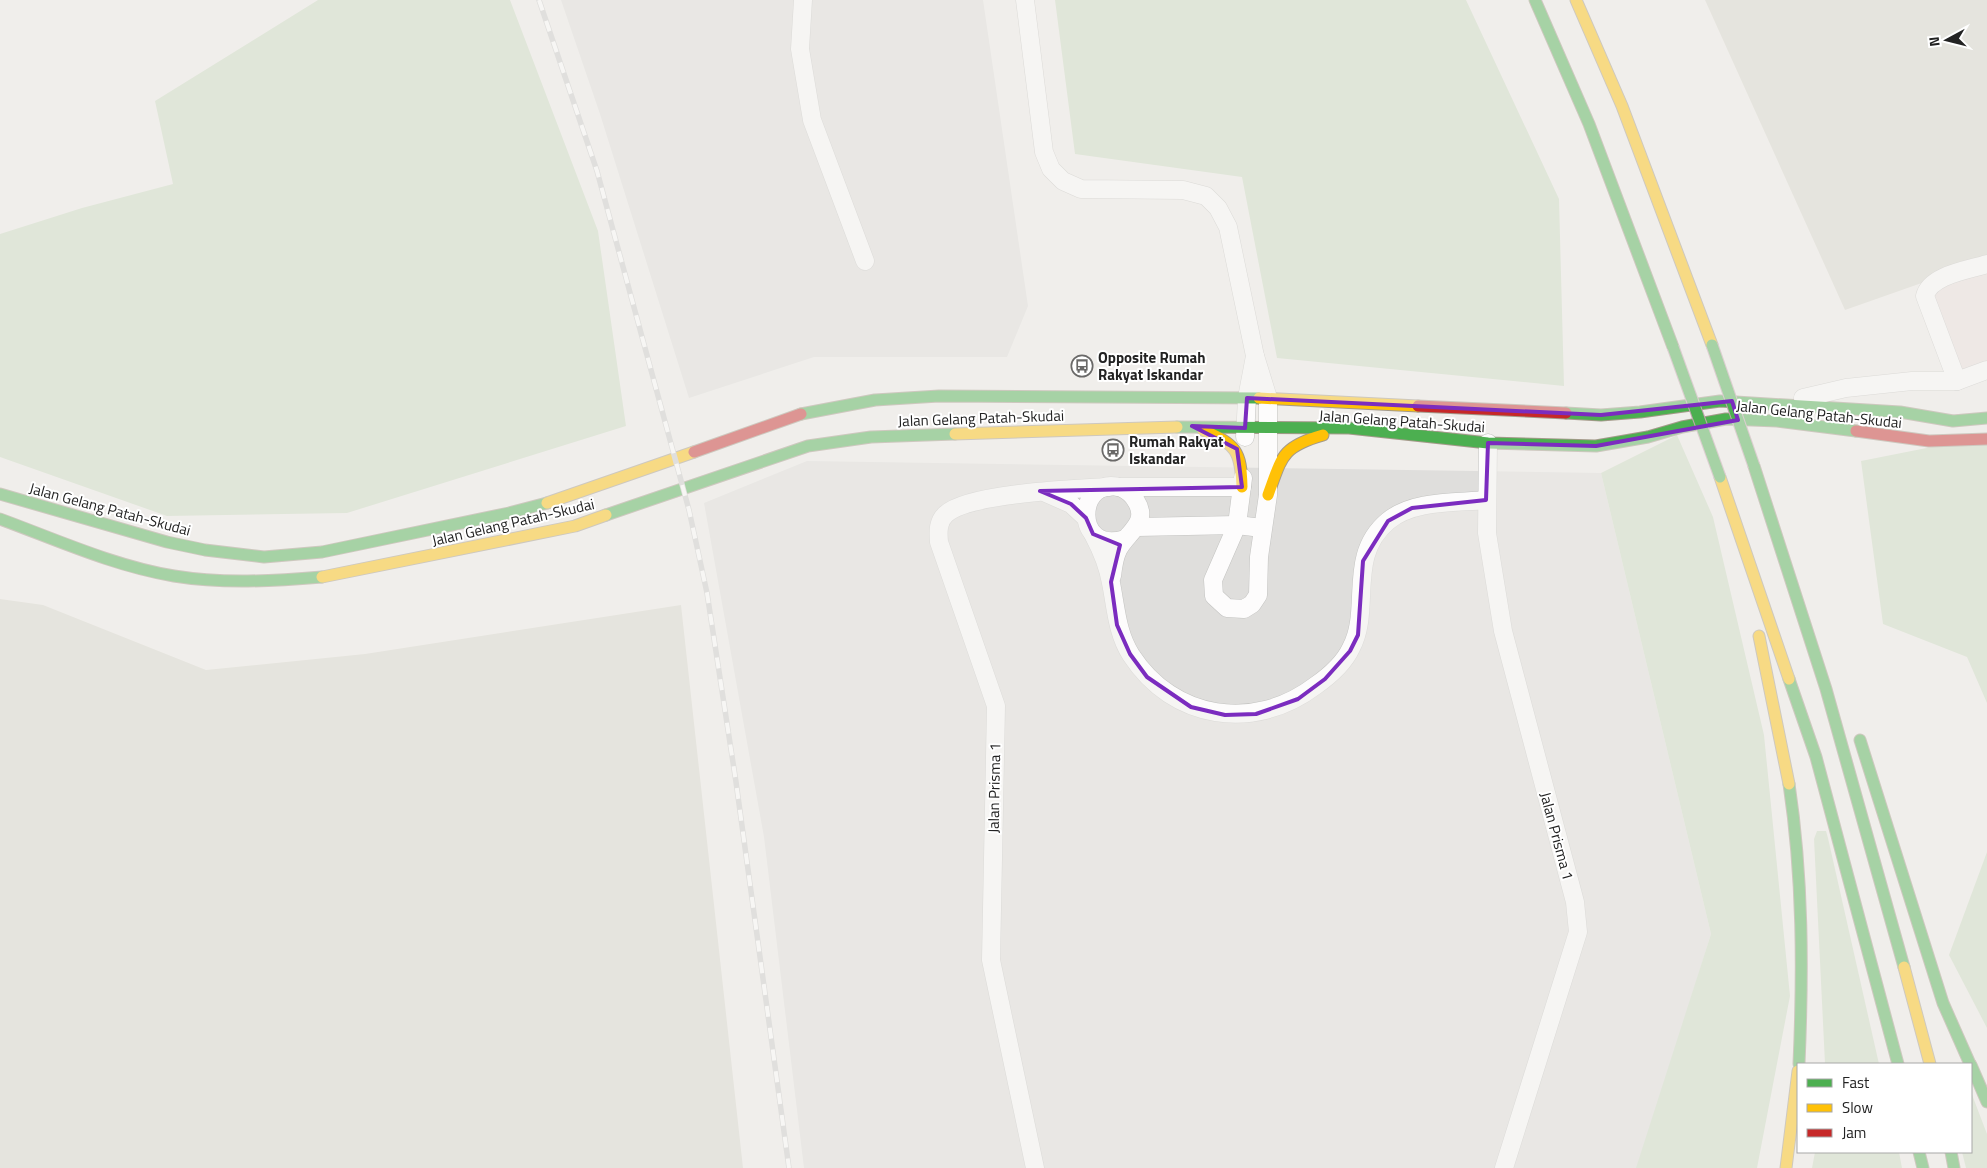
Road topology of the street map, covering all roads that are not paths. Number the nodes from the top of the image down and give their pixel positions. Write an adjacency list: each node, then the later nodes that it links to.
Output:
1 (803, 0): 5 (street)
2 (1026, 0): 7 (street)
3 (1535, 0): 32 (main road, bridge)
4 (1576, 0): 31 (main road, bridge)
5 (865, 261)
6 (1987, 264): 9 (street)
7 (1255, 356): 10 (street); 11 (street)
8 (1987, 370): 9 (street)
9 (1957, 381): 12 (street)
10 (1247, 398): 11 (main road, Jalan Gelang Patah-Skudai); 15 (street); 23 (main road, Jalan Gelang Patah-Skudai)
11 (1268, 398): 12 (main road, Jalan Gelang Patah-Skudai); 17 (street)
12 (1780, 402): 13 (main road, Jalan Gelang Patah-Skudai)
13 (1987, 418)
14 (1192, 426): 15 (main road, Jalan Gelang Patah-Skudai); 21 (main road); 26 (main road, Jalan Gelang Patah-Skudai)
15 (1246, 428): 17 (main road, Jalan Gelang Patah-Skudai); 21 (street)
16 (1349, 428): 17 (main road, Jalan Gelang Patah-Skudai); 19 (main road, Jalan Gelang Patah-Skudai); 24 (main road)
17 (1268, 429): 24 (street)
18 (1987, 440): 19 (main road, Jalan Gelang Patah-Skudai)
19 (1488, 442): 25 (street, Jalan Prisma 1)
20 (1113, 487): 21 (street, Jalan Prisma 1); 22 (street, Jalan Prisma 1); 28 (street); 30 (street)
21 (1242, 487): 27 (street)
22 (1040, 491): 28 (street); 45 (street, Jalan Prisma 1)
23 (0, 494)
24 (1268, 495): 29 (street)
25 (1486, 500): 33 (street); 46 (street, Jalan Prisma 1)
26 (0, 519)
27 (1237, 525): 29 (street); 29 (street); 30 (street)
28 (1089, 526): 30 (street); 33 (street)
29 (1262, 528)
30 (1131, 533): 33 (street)
31 (1786, 557): 34 (main road); 38 (main road)
32 (1750, 565): 36 (main road); 37 (main road)
33 (1111, 582)
34 (1806, 585)
35 (1858, 733): 39 (main road)
36 (1799, 1063)
37 (1898, 1063)
38 (1930, 1063)
39 (1970, 1063)
40 (1972, 1067): 42 (main road)
41 (1797, 1079): 47 (main road)
42 (1987, 1102)
43 (1919, 1153): 48 (main road)
44 (1951, 1153): 49 (main road)
45 (1035, 1168)
46 (1504, 1168)
47 (1786, 1168)
48 (1923, 1168)
49 (1954, 1168)

